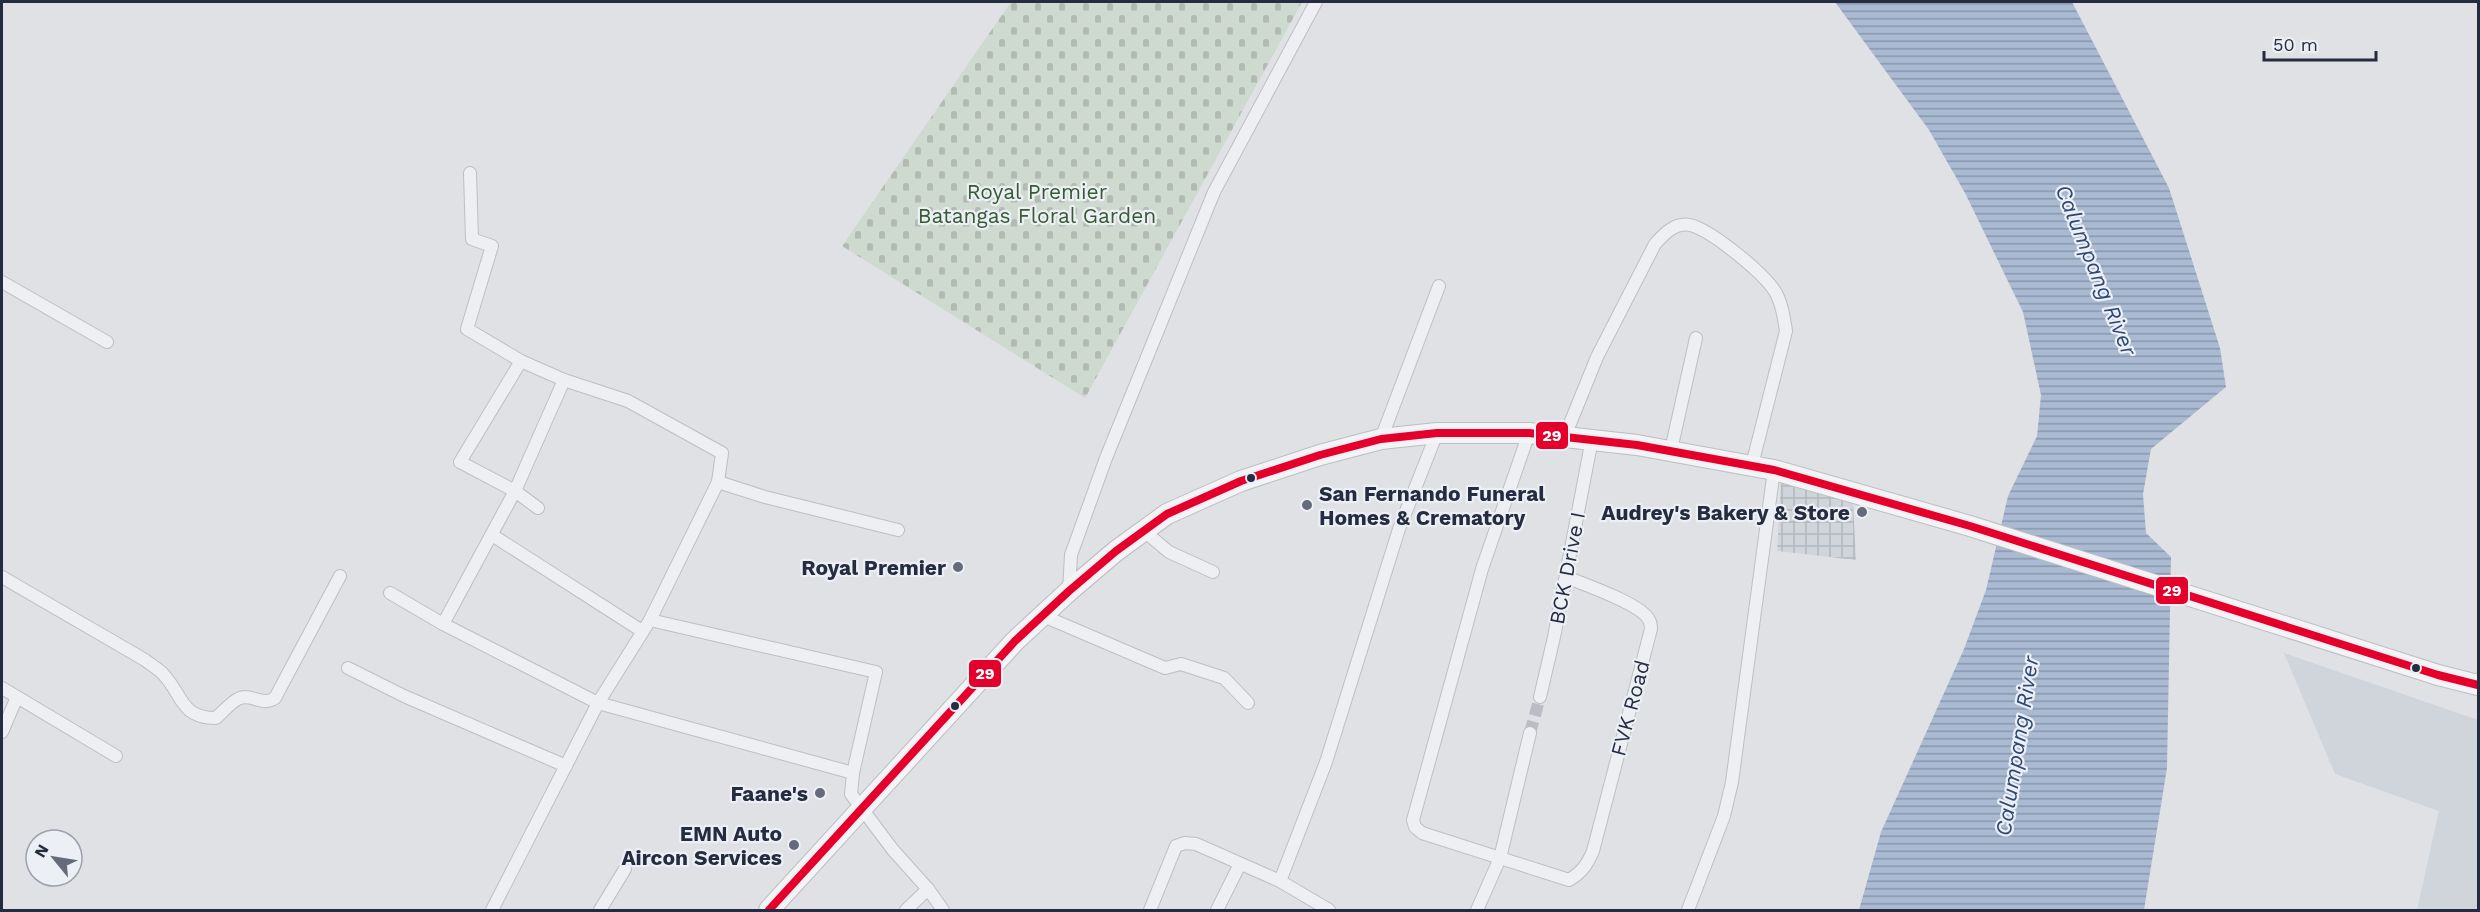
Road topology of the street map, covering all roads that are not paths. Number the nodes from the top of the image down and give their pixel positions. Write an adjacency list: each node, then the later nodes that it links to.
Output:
1 (1316, 2): 27 (street)
2 (470, 173): 7 (street)
3 (2, 282): 6 (street)
4 (1439, 286): 12 (street)
5 (1696, 338): 14 (street)
6 (107, 342)
7 (520, 361): 8 (street); 18 (street)
8 (564, 380): 17 (street); 18 (street)
9 (1437, 433): 10 (main road); 12 (main road); 49 (street)
10 (1529, 433): 11 (main road); 46 (street)
11 (1564, 436): 13 (main road); 15 (street)
12 (1381, 439): 21 (main road)
13 (1592, 439): 14 (main road); 26 (street, BCK Drive I)
14 (1671, 450): 15 (main road)
15 (1752, 465): 16 (main road)
16 (1774, 470): 34 (main road); 60 (street)
17 (718, 482): 20 (street); 30 (street)
18 (515, 491): 19 (street); 22 (street)
19 (538, 508)
20 (898, 530)
21 (1144, 531): 23 (street); 27 (main road)
22 (492, 534): 31 (street); 32 (street)
23 (1212, 572)
24 (340, 576): 25 (street)
25 (2, 577)
26 (1566, 577): 37 (street, BCK Drive I); 46 (street, FVK Road)
27 (1068, 591): 29 (main road)
28 (390, 593): 31 (street)
29 (1041, 615): 39 (street); 45 (main road)
30 (650, 620): 32 (street); 44 (street)
31 (443, 624): 38 (street)
32 (642, 631): 38 (street)
33 (348, 668): 43 (street)
34 (2478, 686)
35 (2, 688): 36 (street)
36 (17, 697): 40 (street); 42 (street)
37 (1540, 697)
38 (598, 703): 43 (street); 44 (street)
39 (1248, 703)
40 (2, 732)
41 (1530, 733): 46 (street)
42 (116, 756)
43 (566, 766): 51 (street)
44 (853, 773): 45 (street)
45 (861, 809): 50 (street); 53 (main road)
46 (1500, 858): 59 (street)
47 (1240, 864): 49 (street); 56 (street); 57 (street)
48 (625, 869): 52 (street)
49 (1280, 881): 58 (street)
50 (928, 889): 54 (street); 55 (street)
51 (492, 910)
52 (600, 910)
53 (769, 910)
54 (906, 910)
55 (943, 910)
56 (1149, 910)
57 (1216, 910)
58 (1329, 910)
59 (1477, 910)
60 (1688, 910)

